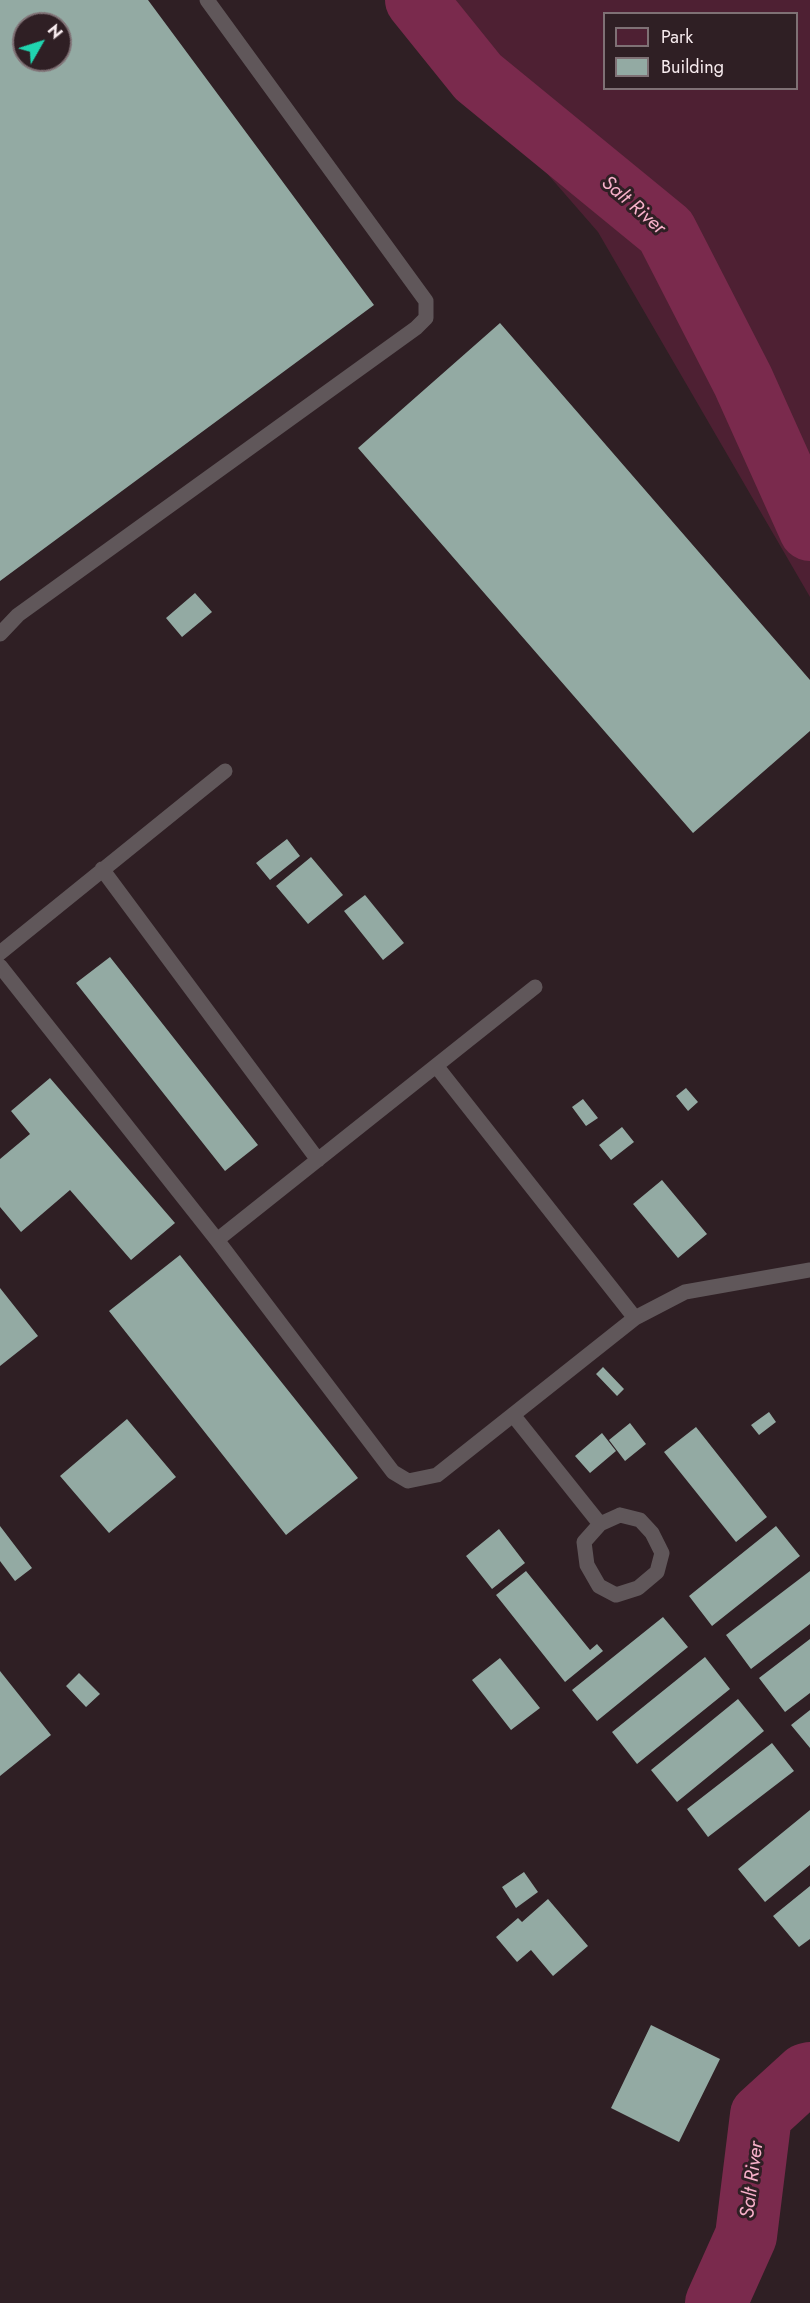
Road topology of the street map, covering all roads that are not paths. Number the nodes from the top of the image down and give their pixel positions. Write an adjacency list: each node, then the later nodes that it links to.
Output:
1 (207, 0): 2 (lane)
2 (0, 634)
3 (225, 771): 4 (lane)
4 (102, 869): 5 (lane); 9 (lane)
5 (0, 953)
6 (0, 966): 10 (lane)
7 (536, 987): 8 (lane)
8 (437, 1067): 9 (lane); 12 (lane)
9 (318, 1160): 10 (lane)
10 (217, 1240): 13 (lane)
11 (810, 1270): 12 (lane)
12 (635, 1318): 13 (lane)
13 (513, 1415): 14 (lane)
14 (600, 1524): 14 (lane)

